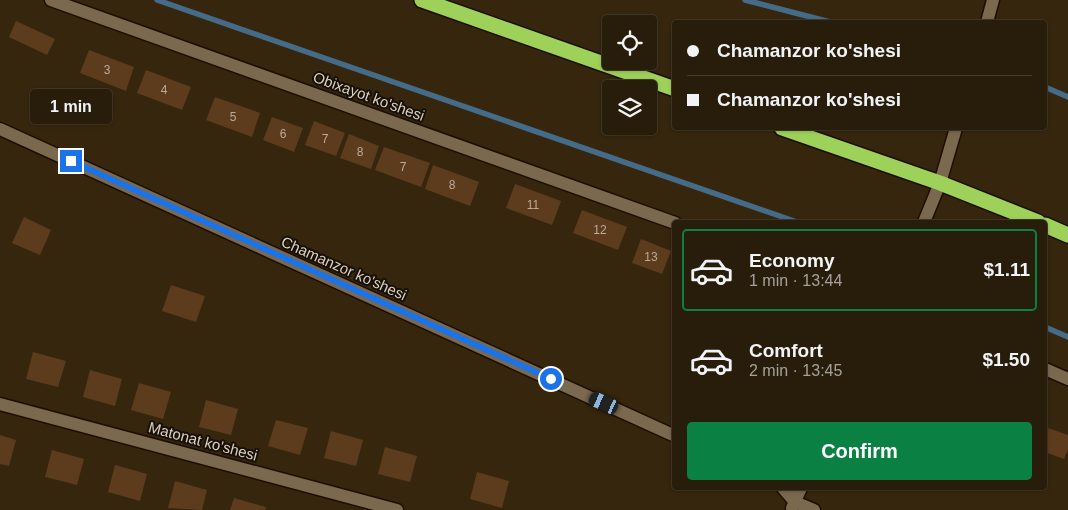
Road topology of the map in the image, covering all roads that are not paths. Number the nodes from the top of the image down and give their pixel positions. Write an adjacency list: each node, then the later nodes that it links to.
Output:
1 (51, 0): 12 (street, Obixayot ko'shesi)
2 (422, 0): 5 (highway)
3 (993, 0): 4 (street)
4 (988, 20)
5 (672, 89)
6 (0, 129): 18 (street, Chamanzor ko'shesi)
7 (788, 130): 9 (highway)
8 (955, 130): 9 (street)
9 (940, 183): 10 (street); 11 (highway)
10 (925, 220)
11 (1033, 220)
12 (672, 222)
13 (1047, 227): 14 (highway)
14 (1068, 235)
15 (1047, 370): 16 (street)
16 (1068, 379)
17 (0, 404): 22 (street, Matonat ko'shesi)
18 (672, 435)
19 (785, 490): 21 (street)
20 (800, 490): 21 (street)
21 (793, 506): 23 (street)
22 (397, 510)
23 (814, 510)

